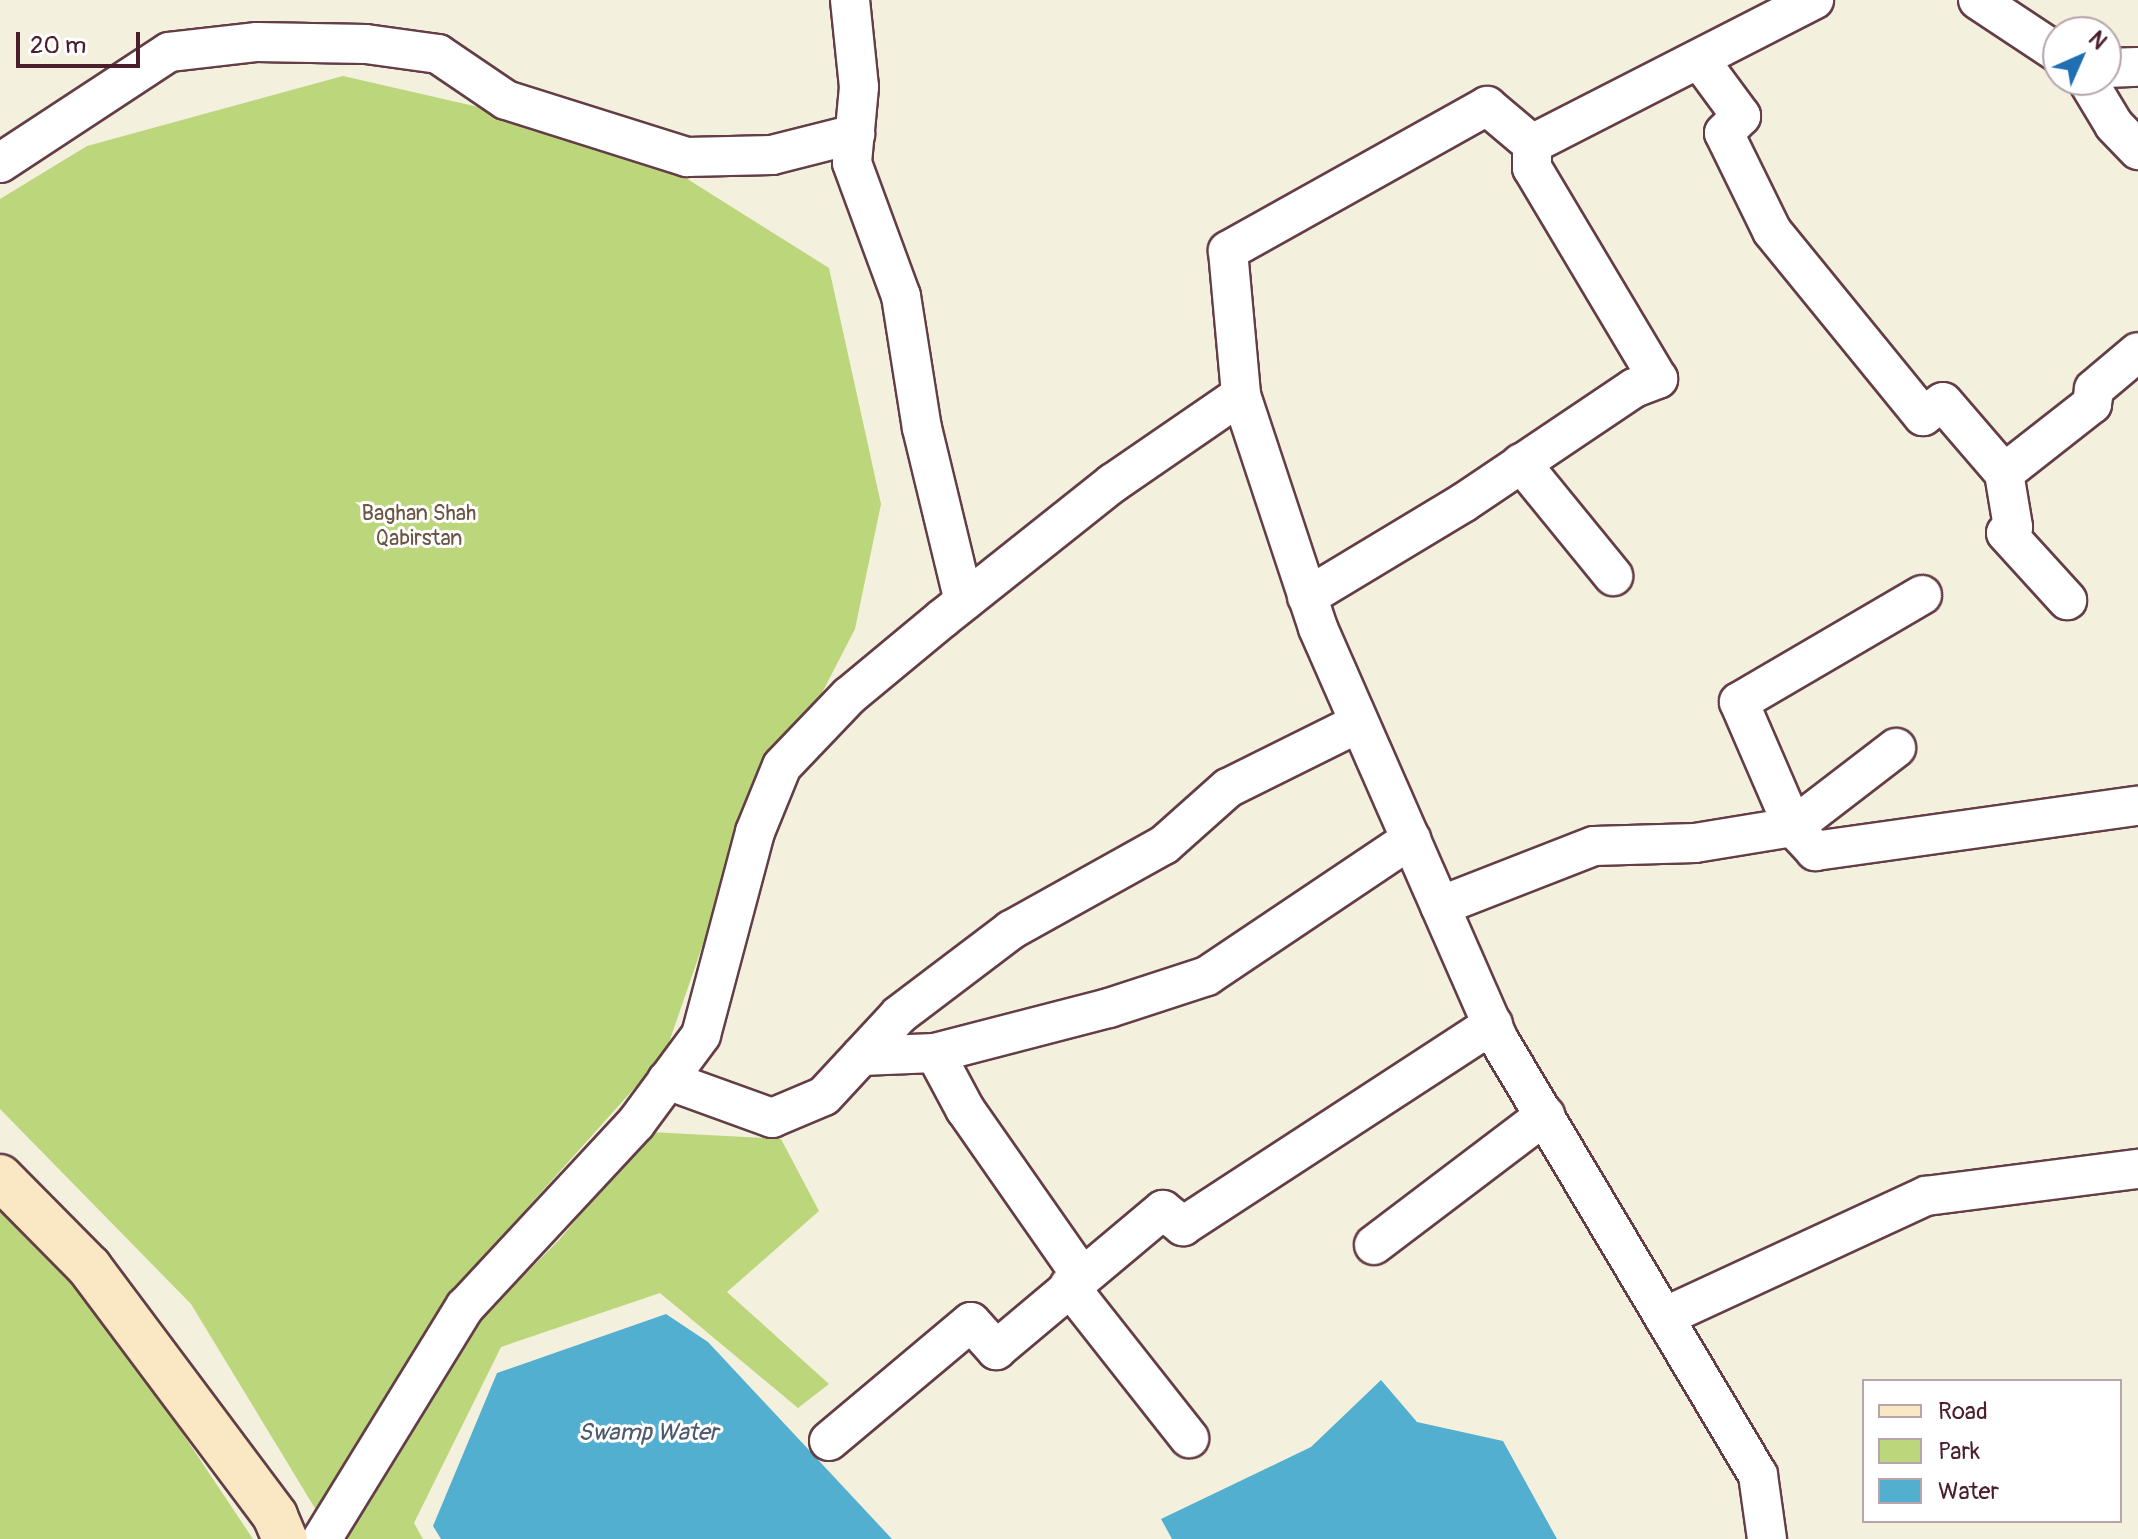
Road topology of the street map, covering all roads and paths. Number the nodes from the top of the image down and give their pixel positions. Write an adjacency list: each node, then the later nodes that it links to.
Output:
1 (850, 0): 7 (street)
2 (1814, 0): 5 (street)
3 (1985, 1): 4 (street)
4 (2042, 42)
5 (1699, 59): 8 (street); 14 (street)
6 (2097, 96): 9 (street)
7 (855, 134): 10 (street); 19 (street)
8 (1532, 144): 12 (street); 13 (street)
9 (2138, 150)
10 (0, 163)
11 (2138, 352): 14 (street)
12 (1241, 395): 17 (street); 19 (street)
13 (1521, 463): 15 (street); 17 (street)
14 (2004, 473): 18 (street)
15 (1613, 576)
16 (1922, 595): 23 (street)
17 (1307, 597): 20 (street)
18 (2067, 600)
19 (964, 601): 29 (street)
20 (1359, 723): 24 (street); 28 (street)
21 (1896, 748): 23 (street)
22 (2137, 806): 23 (street)
23 (1793, 827): 25 (street)
24 (1411, 839): 25 (street); 27 (street)
25 (1440, 906): 26 (street)
26 (1493, 1024): 30 (street); 34 (street)
27 (935, 1053): 28 (street); 34 (street)
28 (861, 1056): 29 (street)
29 (667, 1080): 39 (street)
30 (1545, 1115): 33 (street); 35 (street)
31 (2138, 1169): 35 (street)
32 (0, 1177): 38 (main road)
33 (1374, 1245)
34 (1075, 1280): 36 (street); 37 (street)
35 (1664, 1317): 40 (street)
36 (1189, 1438)
37 (829, 1441)
38 (285, 1539)
39 (322, 1539)
40 (1767, 1539)

